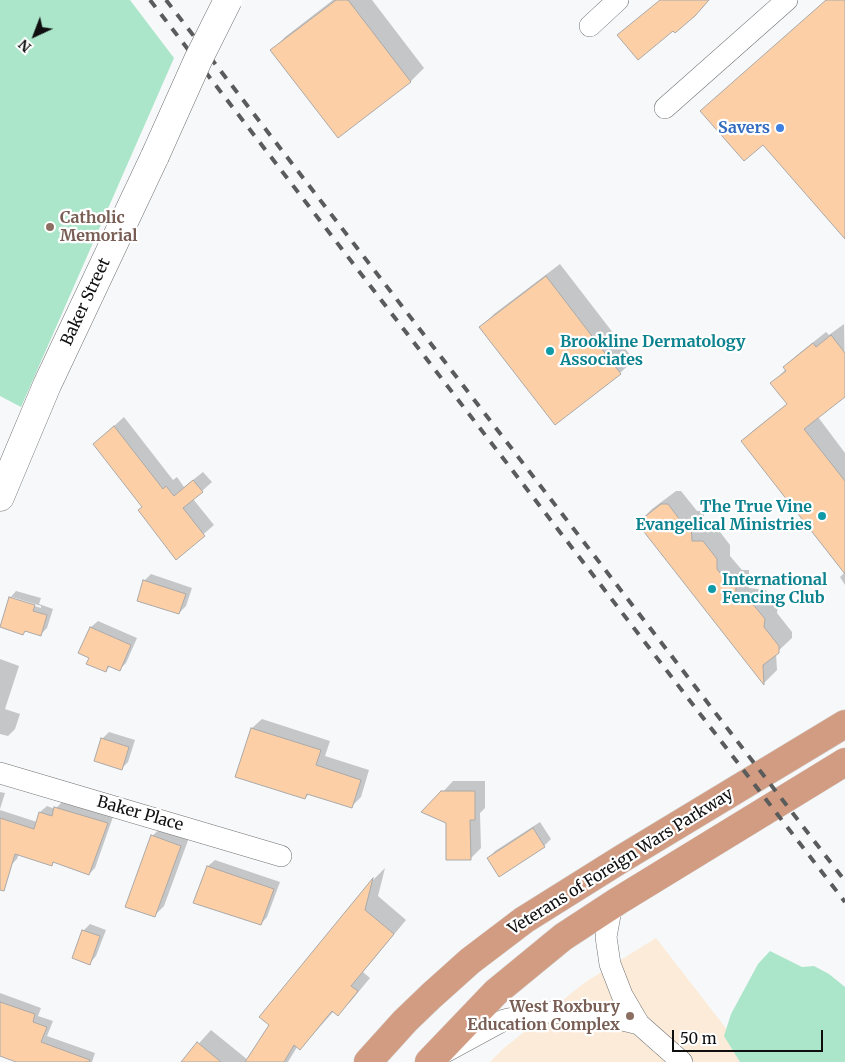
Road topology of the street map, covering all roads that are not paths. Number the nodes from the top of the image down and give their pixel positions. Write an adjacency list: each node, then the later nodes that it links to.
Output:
1 (228, 0): 6 (street, Baker Street, bridge)
2 (618, 0): 4 (street)
3 (787, 0): 5 (street)
4 (590, 26)
5 (665, 108)
6 (1, 488)
7 (845, 724): 14 (highway, Veterans of Foreign Wars Parkway)
8 (845, 762): 11 (highway, Veterans of Foreign Wars Parkway)
9 (0, 774): 10 (street, Baker Place)
10 (281, 856)
11 (612, 904): 12 (street); 13 (highway, Veterans of Foreign Wars Parkway)
12 (639, 1024): 13 (street); 15 (street)
13 (430, 1061)
14 (368, 1062)
15 (682, 1062)

